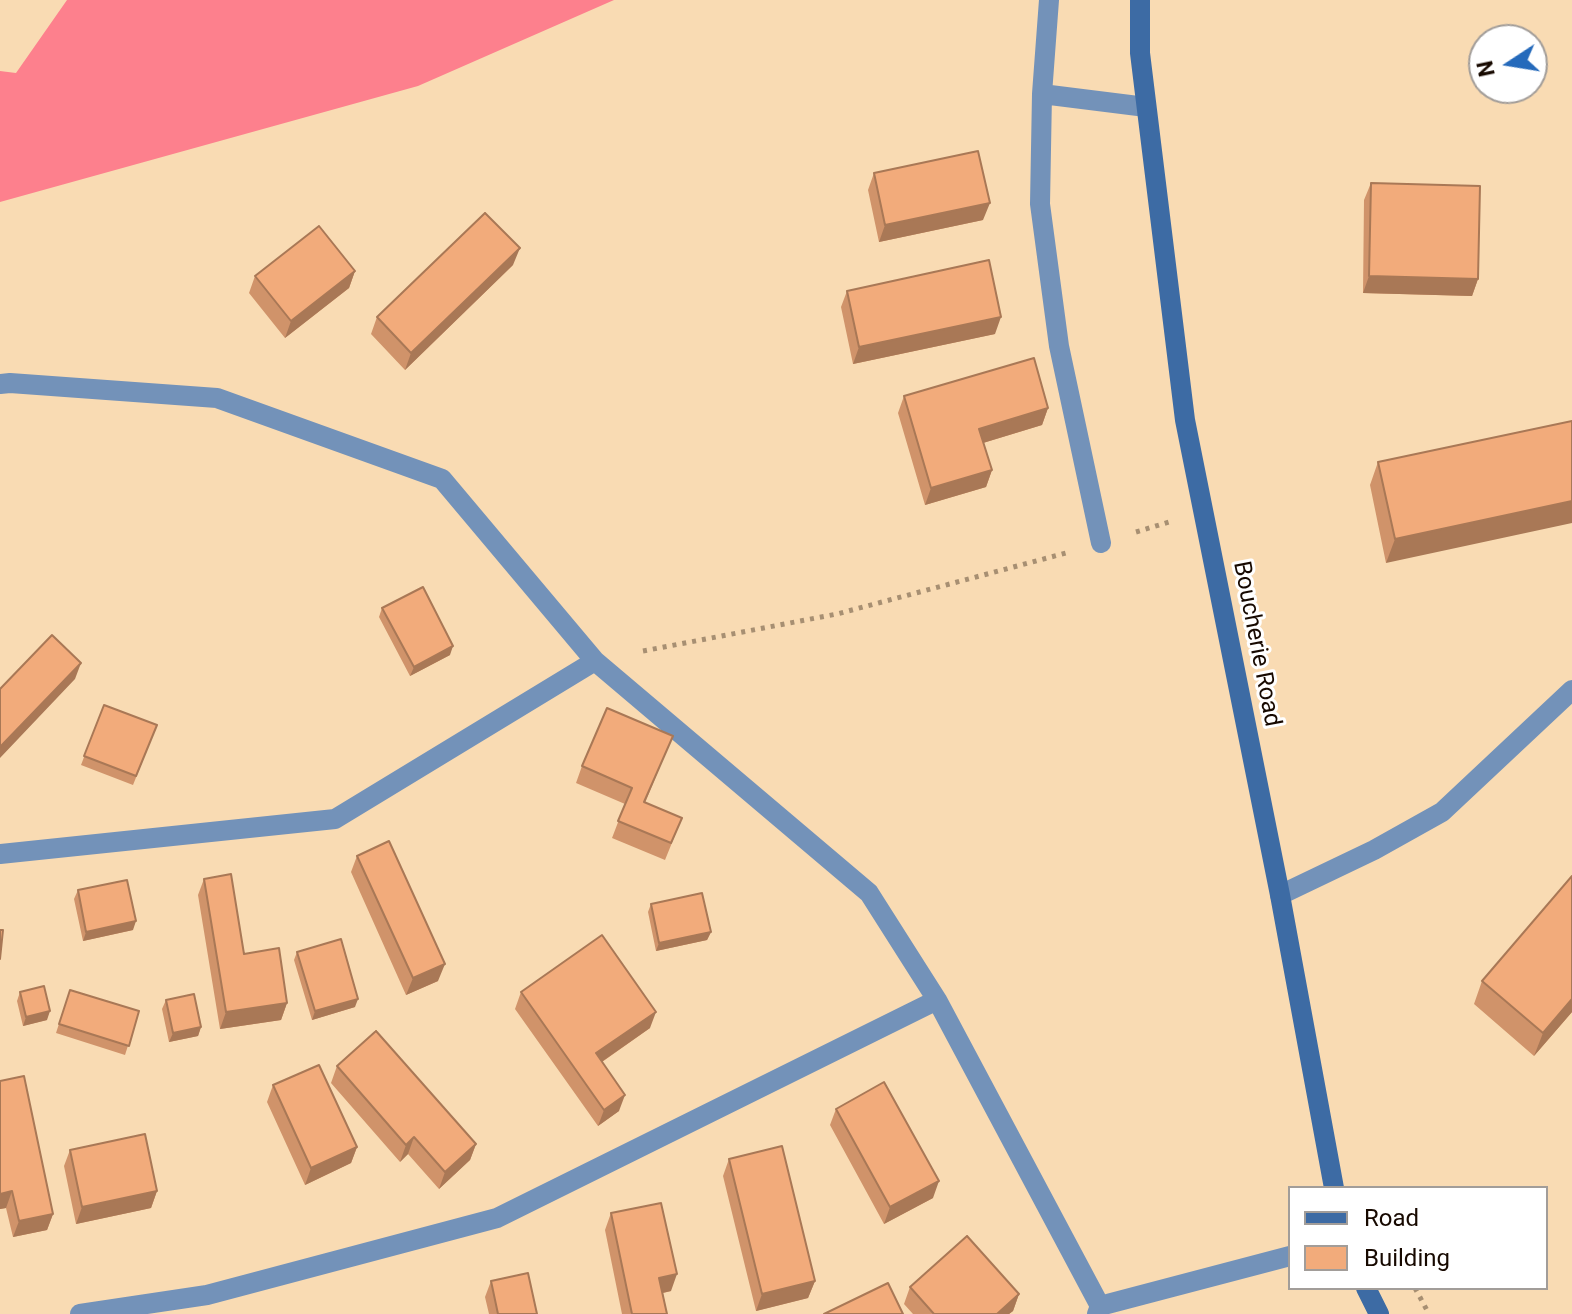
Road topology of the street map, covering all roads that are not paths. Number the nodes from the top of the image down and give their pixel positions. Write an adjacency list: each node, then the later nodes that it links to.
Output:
1 (1049, 0): 3 (street)
2 (1140, 0): 4 (main road, Boucherie Road)
3 (1042, 94): 4 (street); 6 (street)
4 (1146, 107): 10 (main road, Boucherie Road)
5 (0, 384): 7 (street)
6 (1101, 543)
7 (595, 661): 9 (street); 11 (street)
8 (1572, 690): 10 (street)
9 (0, 854)
10 (1280, 895): 12 (main road, Boucherie Road)
11 (937, 1000): 15 (street); 16 (street)
12 (1334, 1186)
13 (1288, 1257): 15 (street)
14 (1367, 1290): 17 (main road)
15 (1099, 1310)
16 (80, 1314)
17 (1379, 1314)

